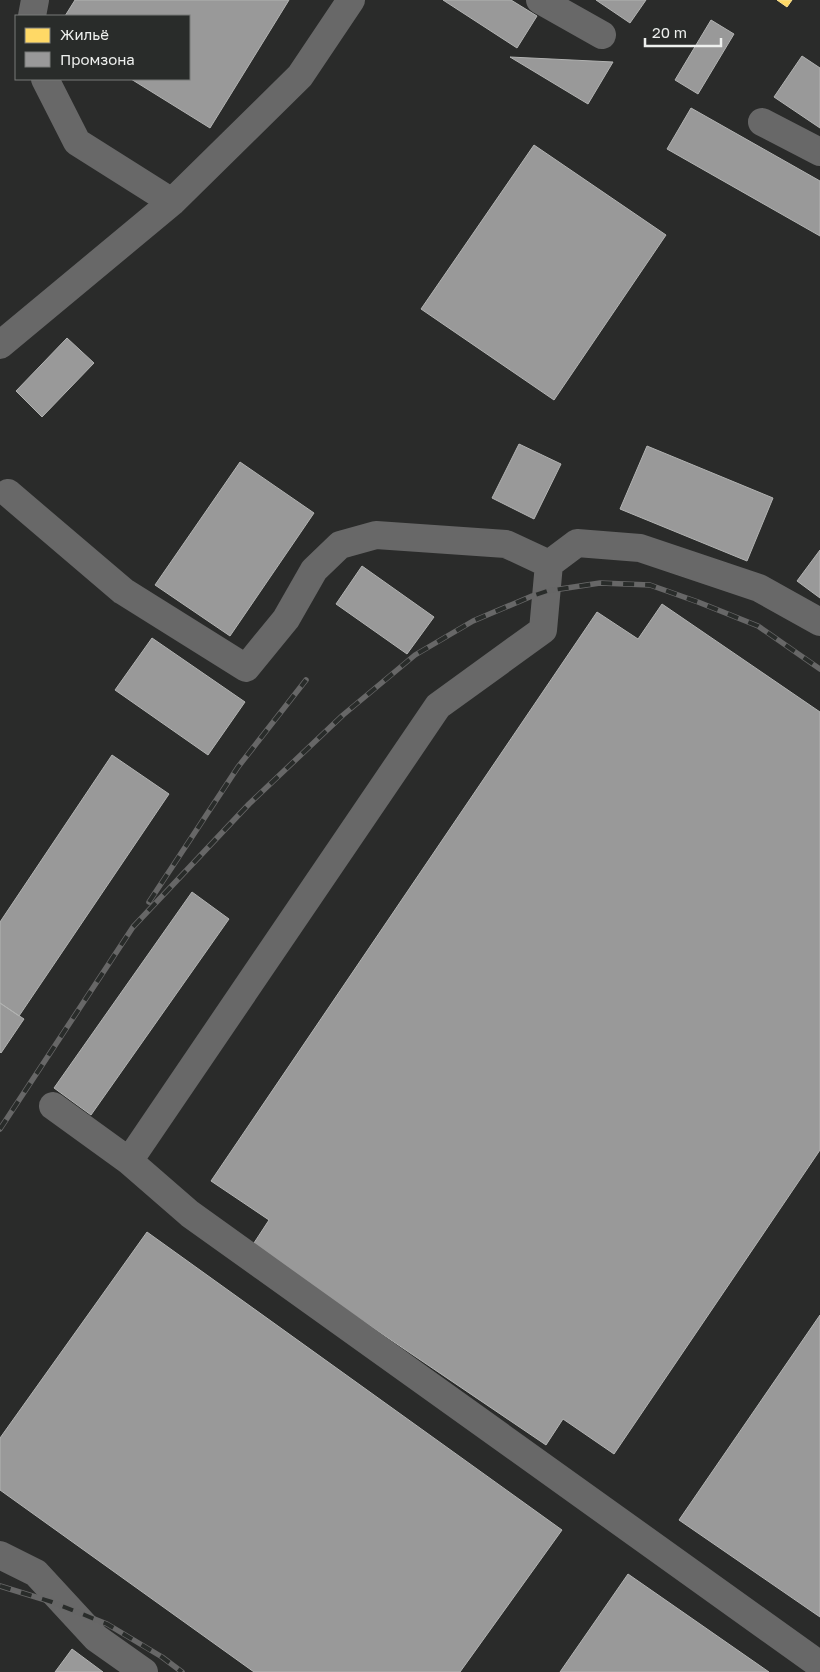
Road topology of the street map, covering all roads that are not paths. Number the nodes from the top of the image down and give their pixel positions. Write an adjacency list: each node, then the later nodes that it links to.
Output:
1 (35, 0): 4 (lane)
2 (351, 0): 9 (lane)
3 (540, 0): 5 (lane)
4 (32, 15)
5 (602, 35)
6 (46, 80): 9 (lane)
7 (762, 122): 8 (lane)
8 (820, 152)
9 (172, 202): 10 (lane)
10 (0, 345)
11 (8, 493): 12 (lane)
12 (549, 564): 13 (lane); 15 (lane)
13 (820, 622)
14 (53, 1106): 15 (lane)
15 (128, 1161): 17 (lane)
16 (0, 1556): 18 (lane)
17 (820, 1665)
18 (144, 1672)

